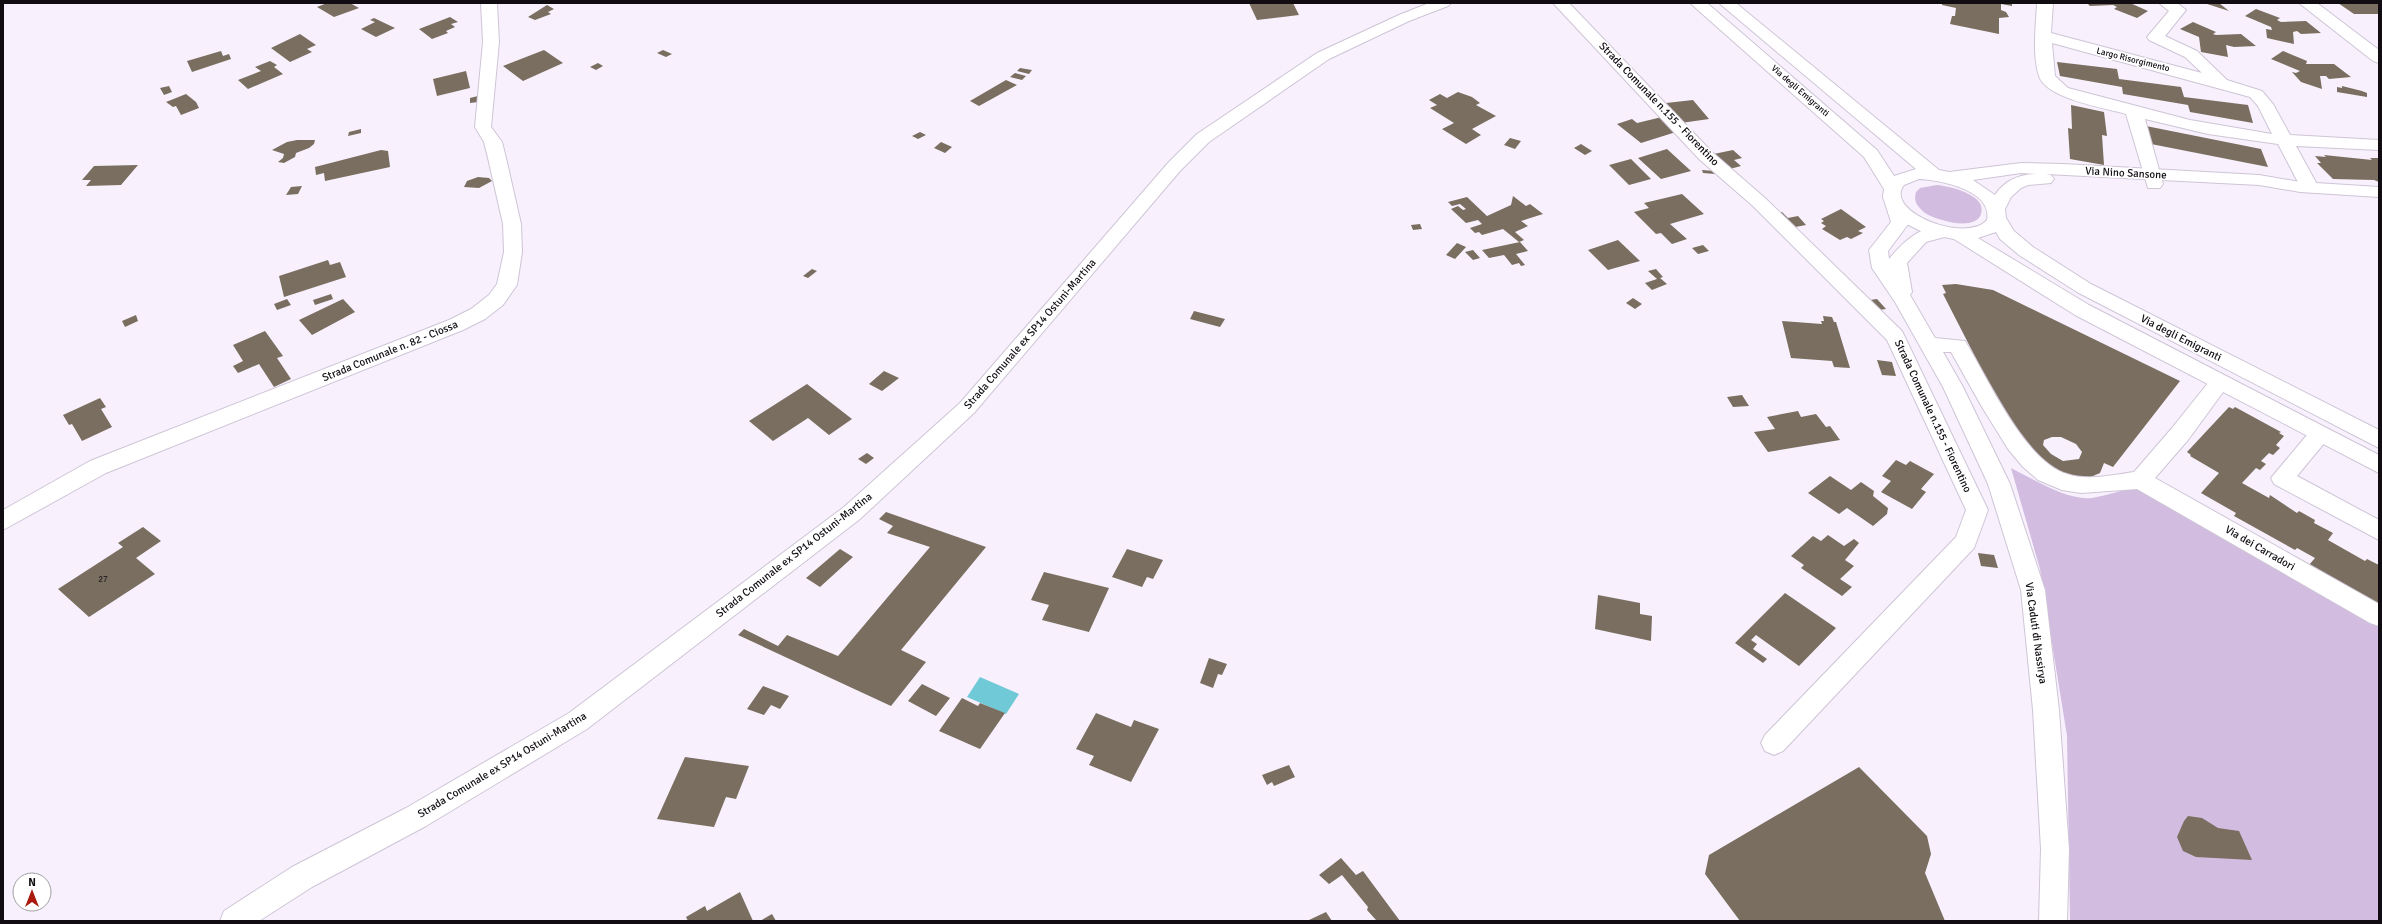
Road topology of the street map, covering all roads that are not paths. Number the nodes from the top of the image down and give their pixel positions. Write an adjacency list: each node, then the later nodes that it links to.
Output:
1 (489, 3): 30 (street, Strada Comunale n. 82 - Ciossa)
2 (1443, 3): 34 (street, Strada Comunale ex SP14 Ostuni-Martina)
3 (1562, 3): 33 (street, Strada Comunale n.155 - Fiorentino)
4 (1698, 3): 19 (street, Via degli Emigranti)
5 (1727, 3): 15 (street, Via degli Emigranti)
6 (2045, 3): 9 (street)
7 (2167, 3): 11 (street, Largo Risorgimento)
8 (2307, 3): 10 (street)
9 (2043, 36): 11 (street, Largo Risorgimento); 12 (street)
10 (2379, 58)
11 (2222, 83): 13 (street, Largo Risorgimento)
12 (2134, 111): 13 (street); 17 (street)
13 (2285, 140): 14 (street); 18 (street, Largo Risorgimento)
14 (2379, 145)
15 (1933, 174): 16 (street, Via degli Emigranti); 19 (street, Via degli Emigranti)
16 (1951, 177): 17 (street, Via Nino Sansone); 21 (street, Via degli Emigranti)
17 (2153, 179): 18 (street, Via Nino Sansone); 21 (street, Via Nino Sansone)
18 (2305, 187): 20 (street, Via Nino Sansone)
19 (1892, 192): 22 (street, Via degli Emigranti); 23 (street, Via Caduti di Nassirya)
20 (2379, 192)
21 (1996, 213): 22 (street, Via degli Emigranti); 27 (street, Via degli Emigranti)
22 (1949, 233): 23 (street, Via Caduti di Nassirya); 25 (street, Via degli Emigranti)
23 (1904, 301): 24 (street, Via Caduti di Nassirya)
24 (1928, 344): 29 (street); 35 (street, Via Caduti di Nassirya)
25 (2219, 383): 26 (street, Via degli Emigranti); 29 (street)
26 (2320, 435): 28 (street, Via degli Emigranti); 31 (street)
27 (2379, 440)
28 (2379, 465)
29 (2140, 480): 32 (street, Via dei Carradori)
30 (3, 521)
31 (2379, 531)
32 (2379, 616)
33 (1774, 743)
34 (234, 921)
35 (2053, 921)

